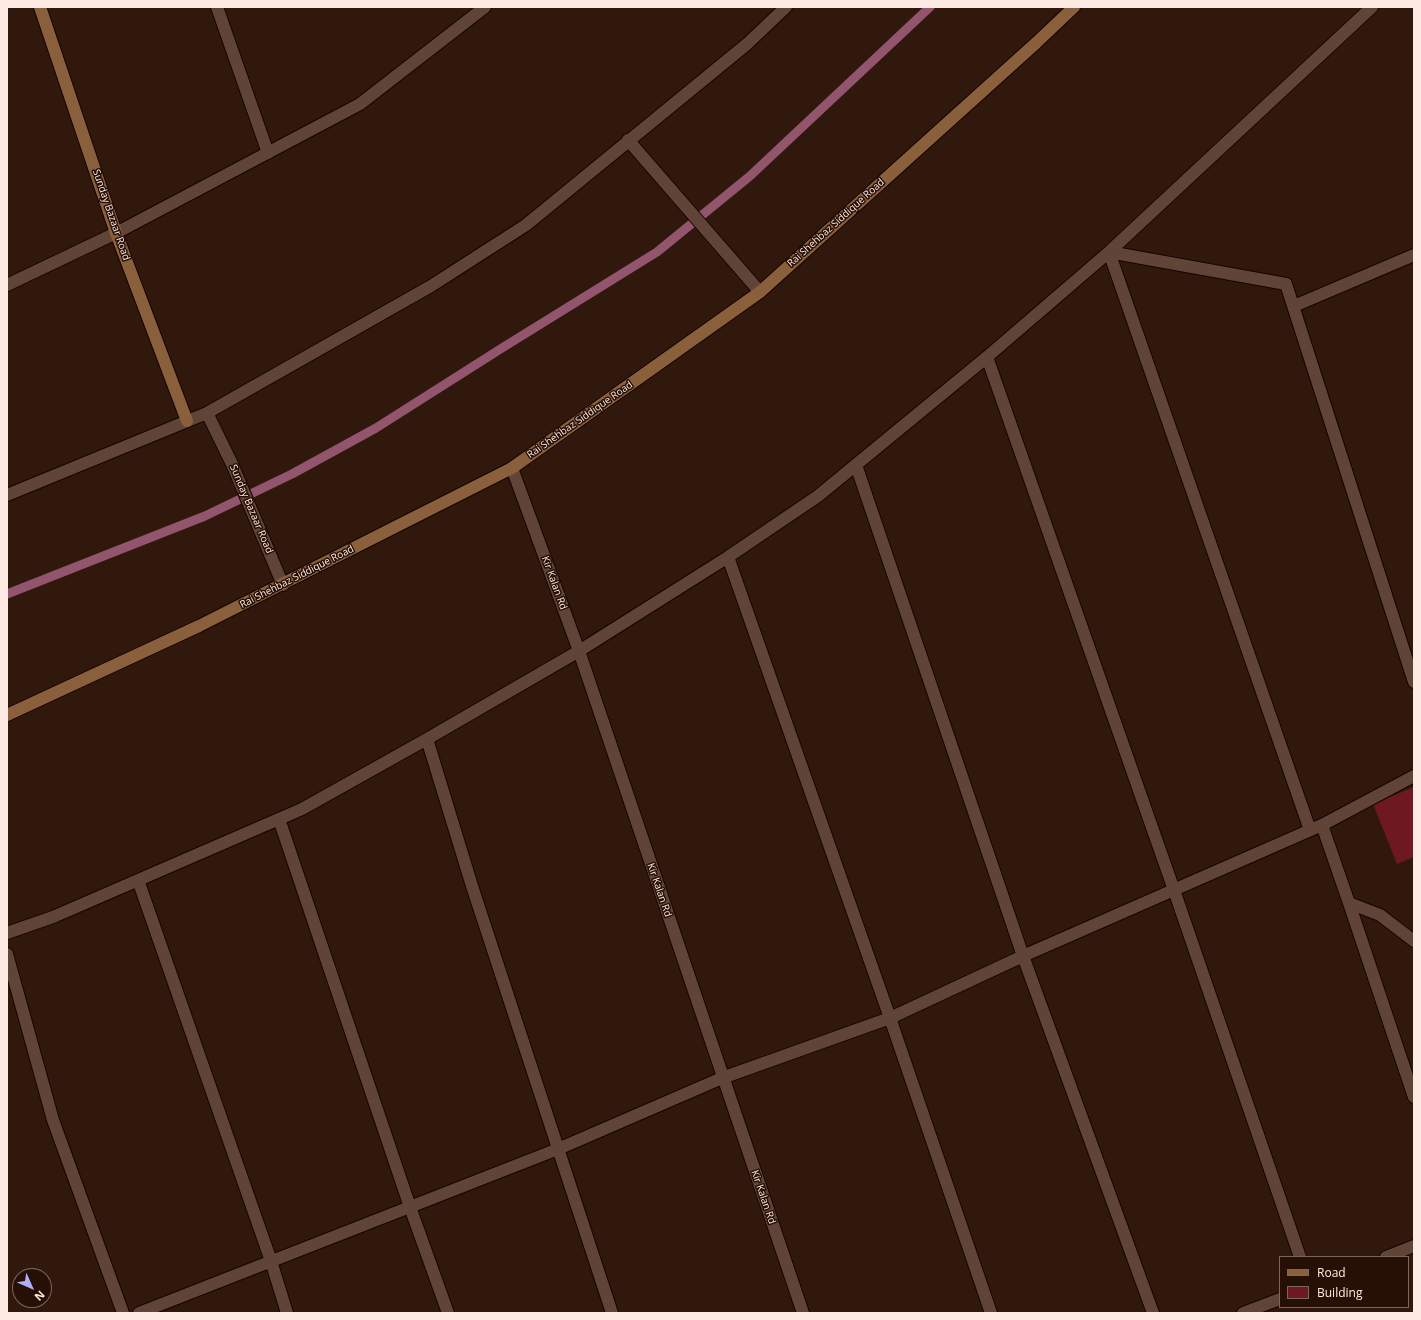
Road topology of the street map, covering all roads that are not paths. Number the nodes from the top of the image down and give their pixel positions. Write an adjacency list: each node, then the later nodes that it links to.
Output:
1 (40, 7): 9 (street, Sunday Bazaar Road)
2 (485, 7): 8 (street)
3 (786, 7): 7 (street)
4 (1074, 7): 13 (street, Rai Shehbaz Siddique Road)
5 (1372, 7): 10 (street)
6 (222, 9): 8 (street)
7 (628, 140): 13 (street); 16 (street)
8 (268, 153): 9 (street)
9 (116, 233): 12 (street); 17 (street, Sunday Bazaar Road)
10 (1109, 252): 14 (street); 15 (street); 30 (street)
11 (1414, 255): 14 (street)
12 (7, 285)
13 (760, 292): 19 (street, Rai Shehbaz Siddique Road)
14 (1294, 306): 24 (street)
15 (987, 357): 18 (street); 32 (street)
16 (207, 413): 17 (street); 22 (street, Sunday Bazaar Road)
17 (187, 421): 20 (street)
18 (856, 464): 21 (street); 37 (street)
19 (512, 468): 22 (street, Rai Shehbaz Siddique Road); 23 (street, Kir Kalan Rd)
20 (7, 495)
21 (728, 557): 23 (street); 38 (street)
22 (283, 584): 25 (street, Rai Shehbaz Siddique Road)
23 (579, 651): 26 (street); 39 (street, Kir Kalan Rd)
24 (1414, 682)
25 (7, 715)
26 (427, 739): 28 (street); 41 (street)
27 (1414, 776): 29 (street)
28 (279, 819): 31 (street); 42 (street)
29 (1322, 825): 30 (street); 33 (street)
30 (1310, 830): 32 (street)
31 (138, 880): 34 (street); 46 (street)
32 (1174, 890): 37 (street); 44 (street)
33 (1349, 903): 35 (street); 40 (street)
34 (7, 933)
35 (1414, 941)
36 (7, 954): 48 (street)
37 (1023, 956): 38 (street); 55 (street)
38 (890, 1018): 39 (street); 54 (street)
39 (722, 1078): 41 (street); 53 (street, Kir Kalan Rd)
40 (1414, 1097)
41 (558, 1149): 42 (street); 52 (street)
42 (410, 1207): 46 (street); 51 (street)
43 (1414, 1246): 45 (street)
44 (1300, 1256)
45 (1389, 1256)
46 (271, 1261): 49 (street); 50 (street)
47 (1279, 1299): 56 (street)
48 (123, 1313)
49 (139, 1313)
50 (287, 1313)
51 (448, 1313)
52 (612, 1313)
53 (803, 1313)
54 (991, 1313)
55 (1153, 1313)
56 (1243, 1313)

